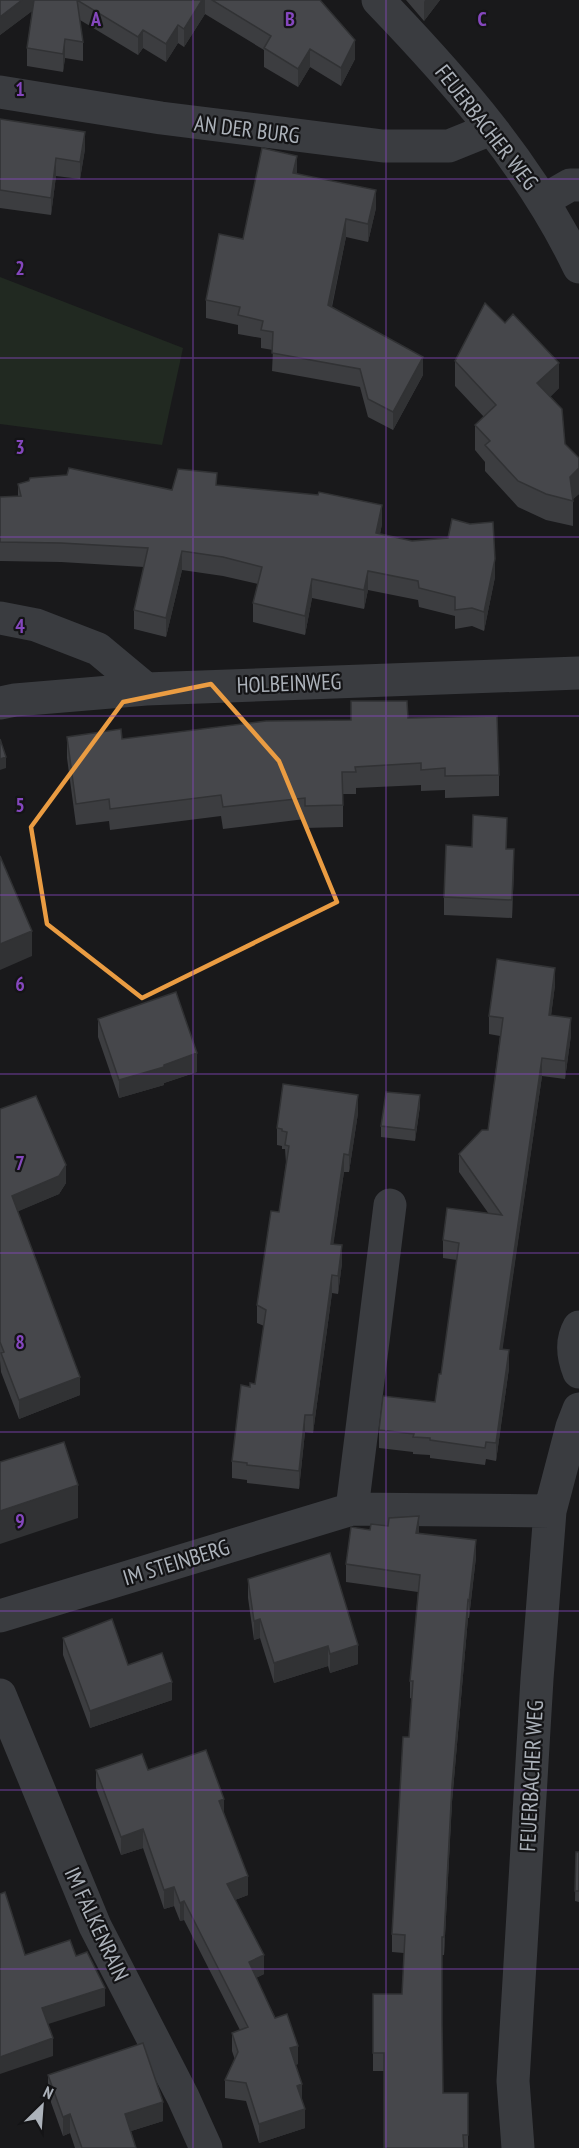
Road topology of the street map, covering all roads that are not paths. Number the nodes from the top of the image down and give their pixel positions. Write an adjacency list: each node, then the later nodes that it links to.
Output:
1 (378, 0): 3 (street, FEUERBACHER WEG)
2 (0, 92): 3 (street, AN DER BURG)
3 (491, 129): 5 (street, FEUERBACHER WEG)
4 (579, 185): 5 (street)
5 (544, 200): 6 (street, FEUERBACHER WEG)
6 (579, 267)
7 (0, 618): 9 (street)
8 (579, 673): 9 (street, HOLBEINWEG)
9 (146, 689): 10 (street, HOLBEINWEG)
10 (0, 704)
11 (390, 1205): 15 (street)
12 (579, 1327): 13 (street)
13 (579, 1372)
14 (579, 1409): 16 (street, FEUERBACHER WEG)
15 (352, 1509): 16 (street, IM STEINBERG); 17 (street, IM STEINBERG)
16 (550, 1511): 20 (street, FEUERBACHER WEG)
17 (0, 1616)
18 (0, 1695): 19 (street, IM FALKENRAIN)
19 (206, 2148)
20 (518, 2148)

